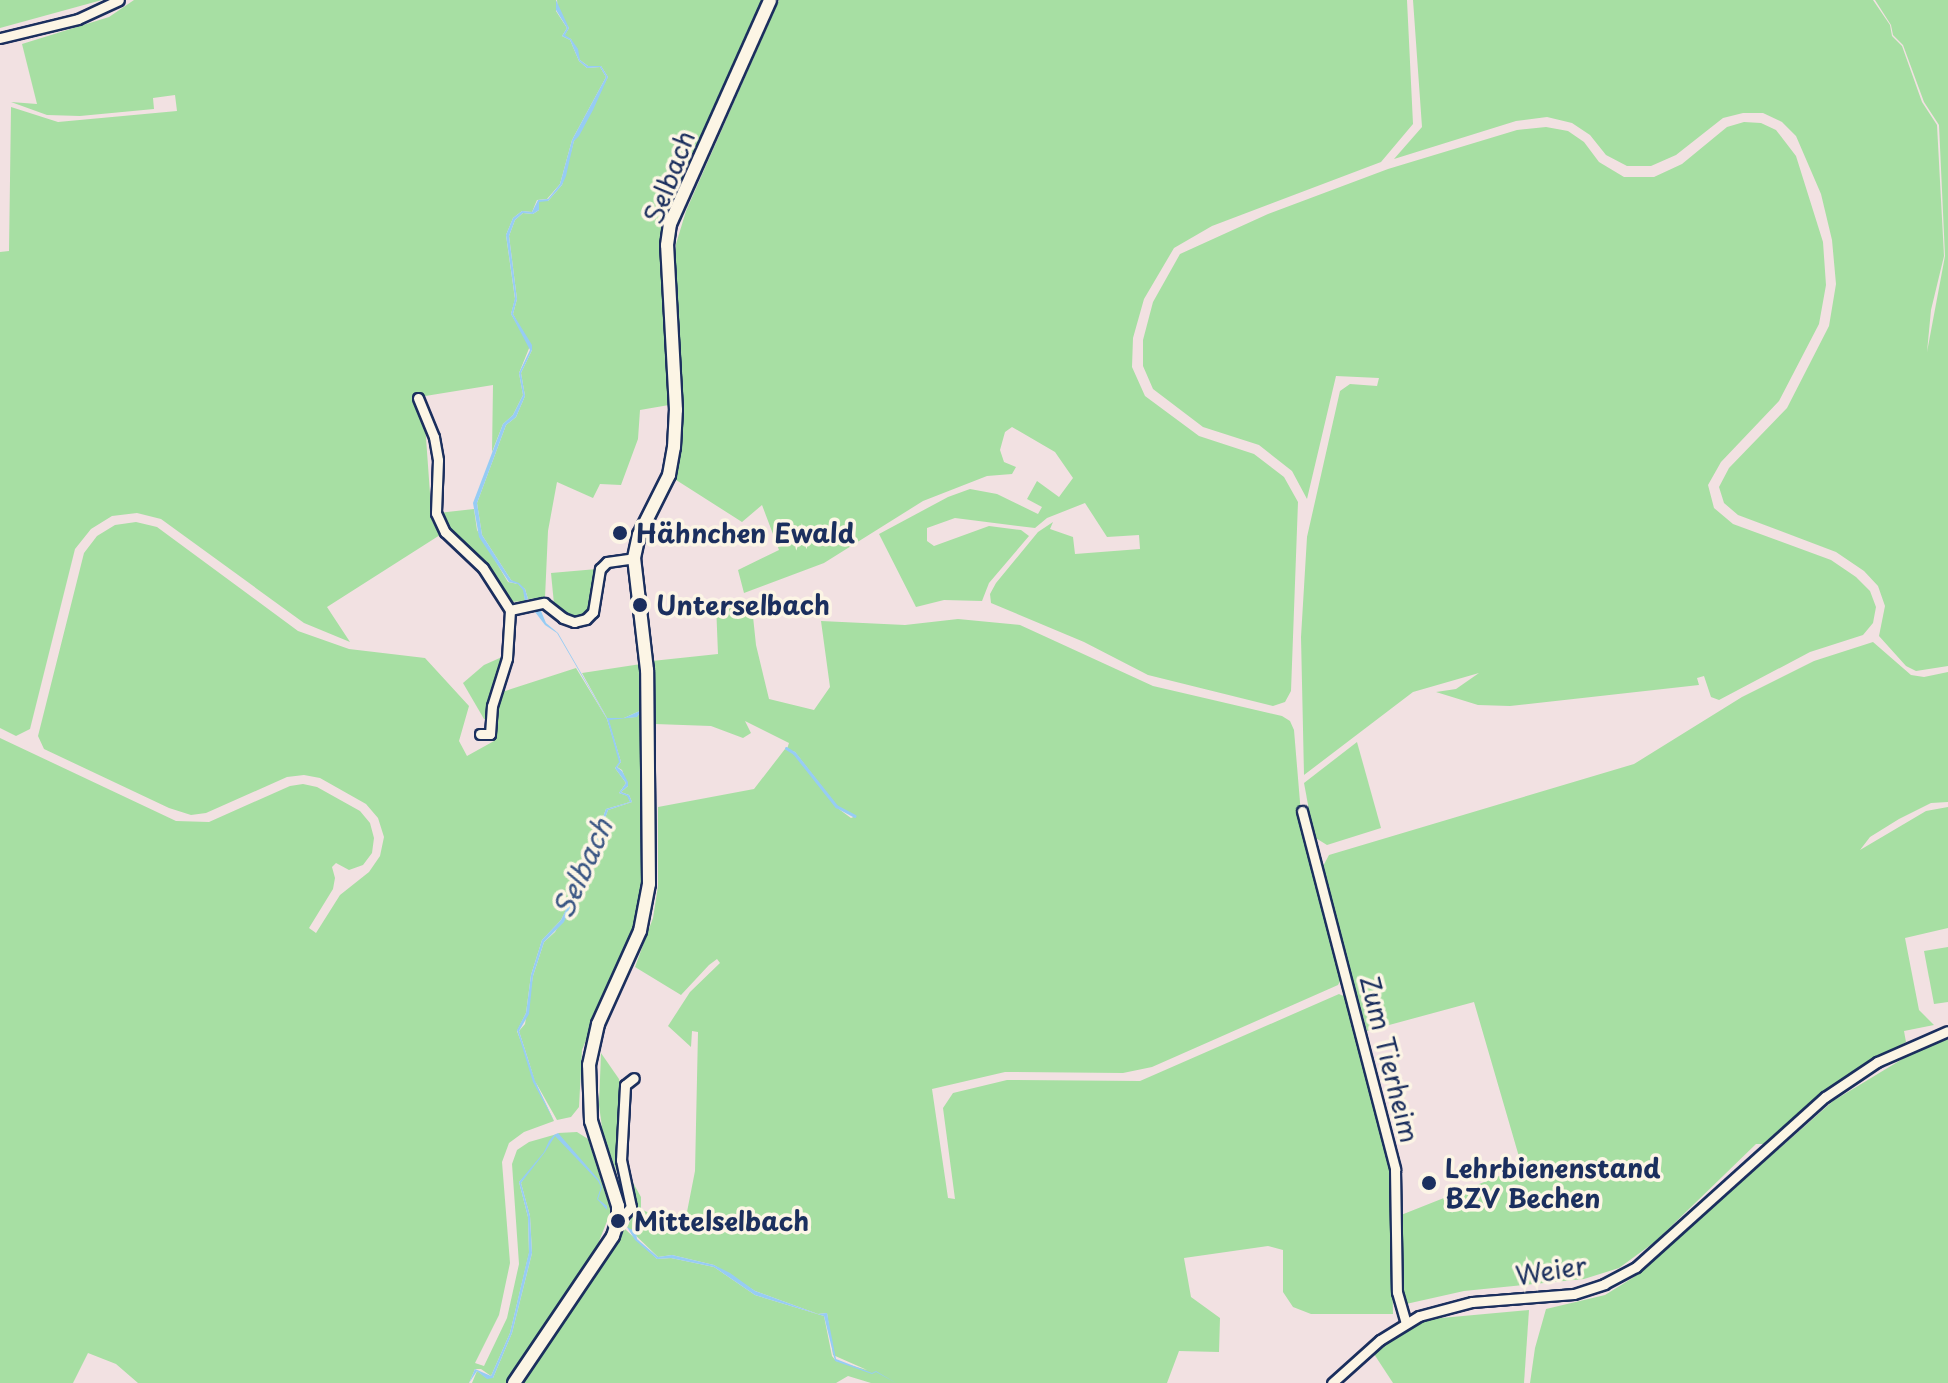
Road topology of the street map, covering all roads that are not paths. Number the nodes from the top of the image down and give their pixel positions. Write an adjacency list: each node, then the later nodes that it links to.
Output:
1 (119, 0): 3 (street)
2 (770, 0): 5 (street, Selbach)
3 (0, 38)
4 (418, 398): 6 (street)
5 (634, 558): 6 (street); 11 (street, Selbach)
6 (510, 610): 7 (street)
7 (480, 734)
8 (1302, 811): 12 (street, Zum Tierheim)
9 (1948, 1031): 12 (street, Weier)
10 (634, 1078): 11 (street)
11 (618, 1221): 13 (street)
12 (1406, 1323): 14 (street, Weier)
13 (514, 1383)
14 (1332, 1383)

